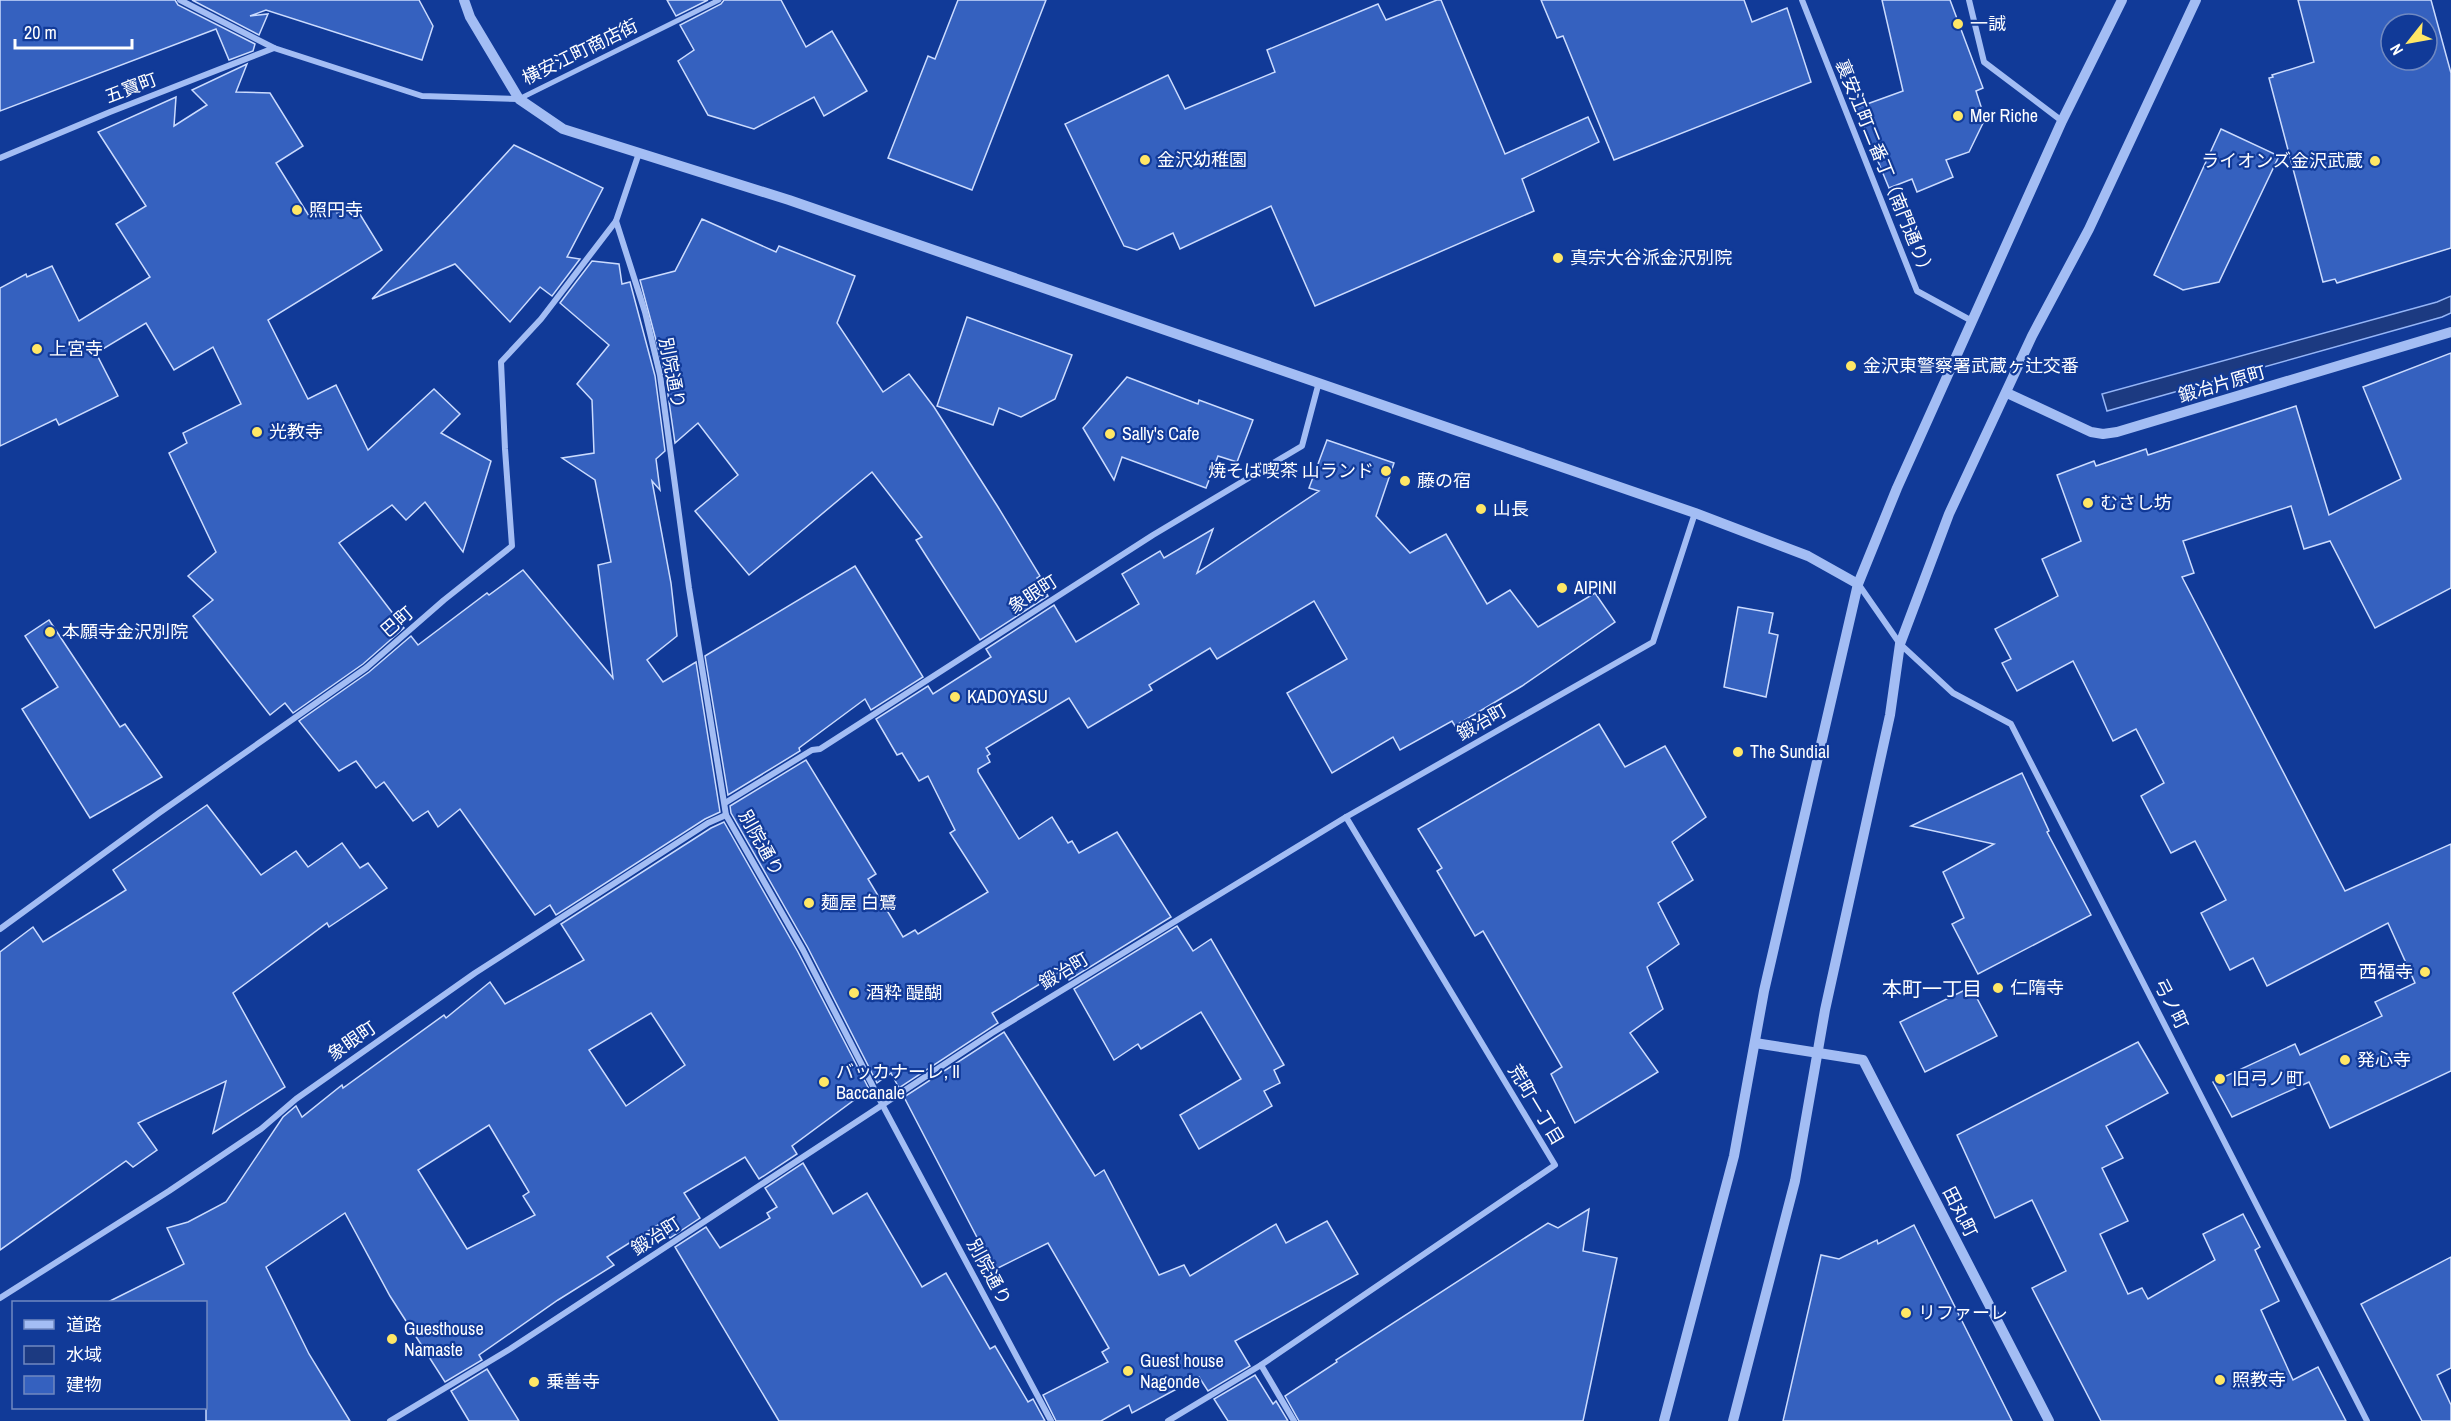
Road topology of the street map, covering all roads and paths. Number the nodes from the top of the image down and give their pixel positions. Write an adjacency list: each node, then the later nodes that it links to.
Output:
1 (180, 0): 8 (street)
2 (464, 0): 9 (street)
3 (719, 0): 9 (street, 横安江町商店街)
4 (1802, 0): 14 (street, 裏安江町二番丁（南門通り）)
5 (1969, 0): 10 (street)
6 (2122, 0): 10 (street)
7 (2196, 0): 17 (street)
8 (274, 48): 9 (street); 12 (street, 五寶町)
9 (519, 99): 11 (street)
10 (2062, 121): 14 (street)
11 (639, 153): 13 (street); 16 (street)
12 (0, 158)
13 (616, 221): 21 (street, 別院通り); 24 (street, 巴町)
14 (1972, 321): 19 (street)
15 (2451, 332): 17 (street, 鍛冶片原町)
16 (1319, 382): 18 (street); 21 (street, 象眼町)
17 (2007, 393): 20 (street)
18 (1695, 513): 19 (street); 23 (street, 鍛冶町)
19 (1858, 584): 20 (street, 弓ノ町); 25 (street)
20 (1900, 644): 26 (street); 37 (street, 弓ノ町)
21 (725, 803): 22 (street, 別院通り)
22 (726, 814): 27 (street, 別院通り); 28 (street, 象眼町)
23 (1346, 817): 27 (street, 鍛冶町); 29 (street, 荒町一丁目)
24 (0, 929)
25 (1755, 1044): 26 (street); 34 (street)
26 (1817, 1053): 35 (street); 36 (street, 田丸町)
27 (883, 1106): 30 (street, 鍛冶町); 31 (street, 別院通り)
28 (0, 1299)
29 (1261, 1365): 32 (street); 33 (street)
30 (390, 1421)
31 (1051, 1421)
32 (1168, 1421)
33 (1294, 1421)
34 (1664, 1421)
35 (1733, 1421)
36 (2049, 1421)
37 (2367, 1421)

